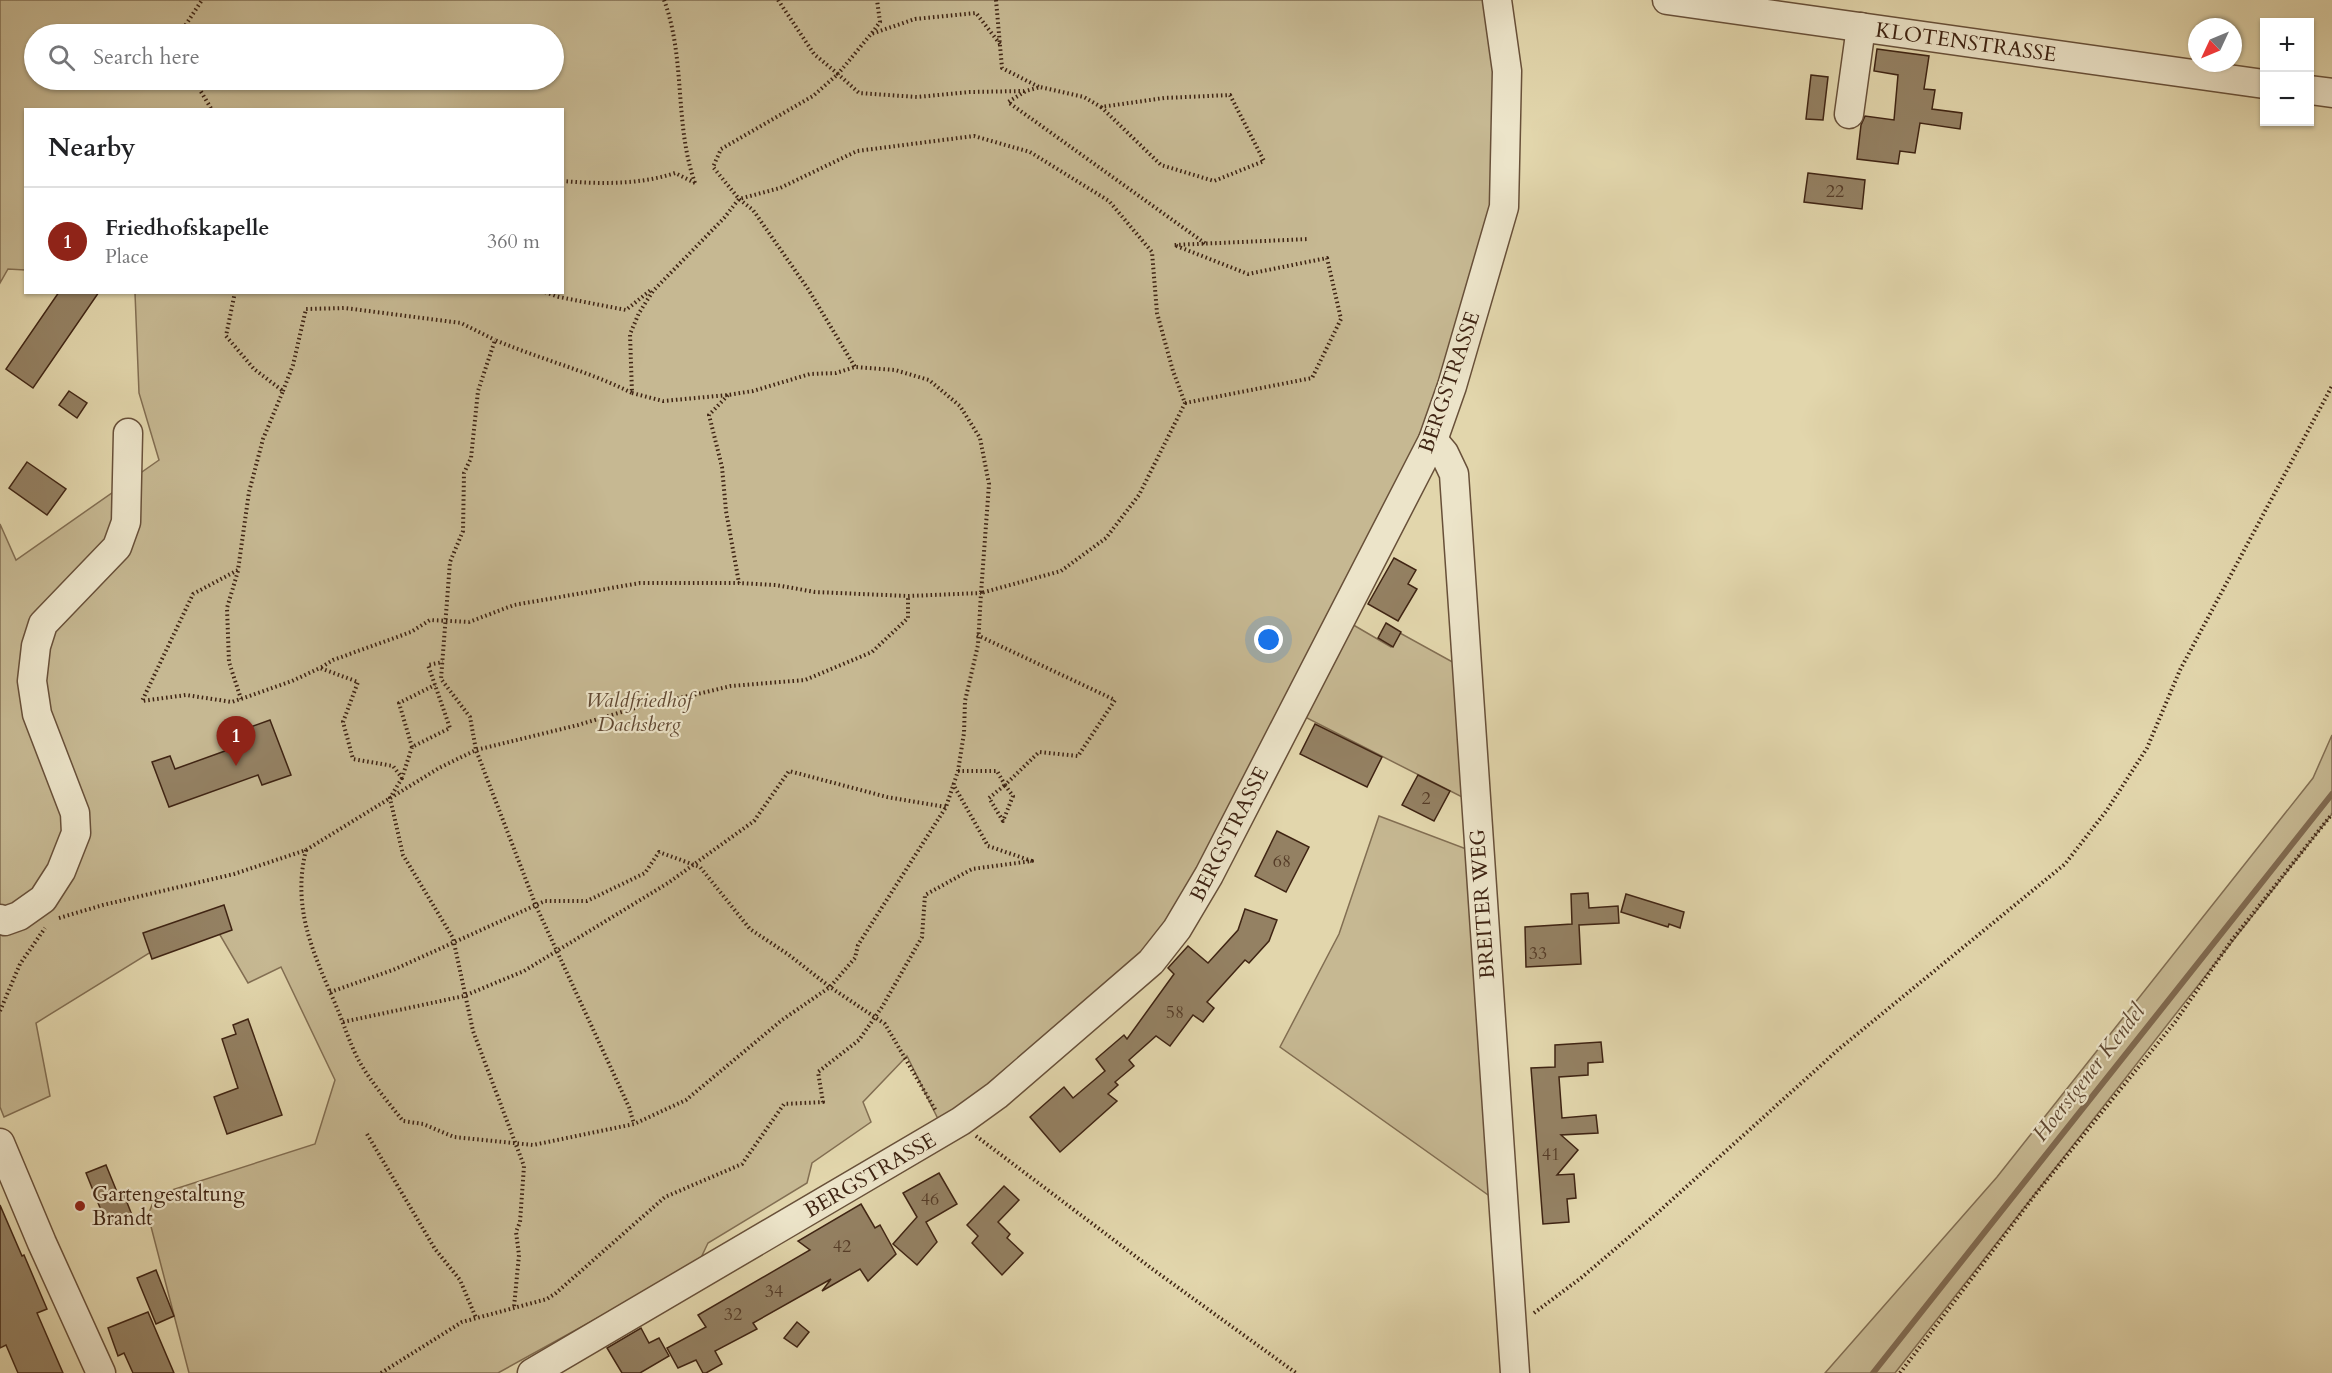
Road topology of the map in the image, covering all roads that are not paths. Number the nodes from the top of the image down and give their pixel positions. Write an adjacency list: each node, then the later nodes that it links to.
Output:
1 (1497, 0): 9 (street, BERGSTRASSE)
2 (1667, 0): 3 (street, KLOTENSTRASSE)
3 (1861, 27): 4 (street, KLOTENSTRASSE); 7 (street)
4 (2260, 83)
5 (2314, 91): 6 (street)
6 (2332, 93)
7 (1849, 114)
8 (128, 433): 10 (street)
9 (1433, 440): 13 (street, BERGSTRASSE); 14 (street, BREITER WEG)
10 (0, 919)
11 (0, 1143): 12 (street)
12 (101, 1373)
13 (532, 1373)
14 (1515, 1373)

